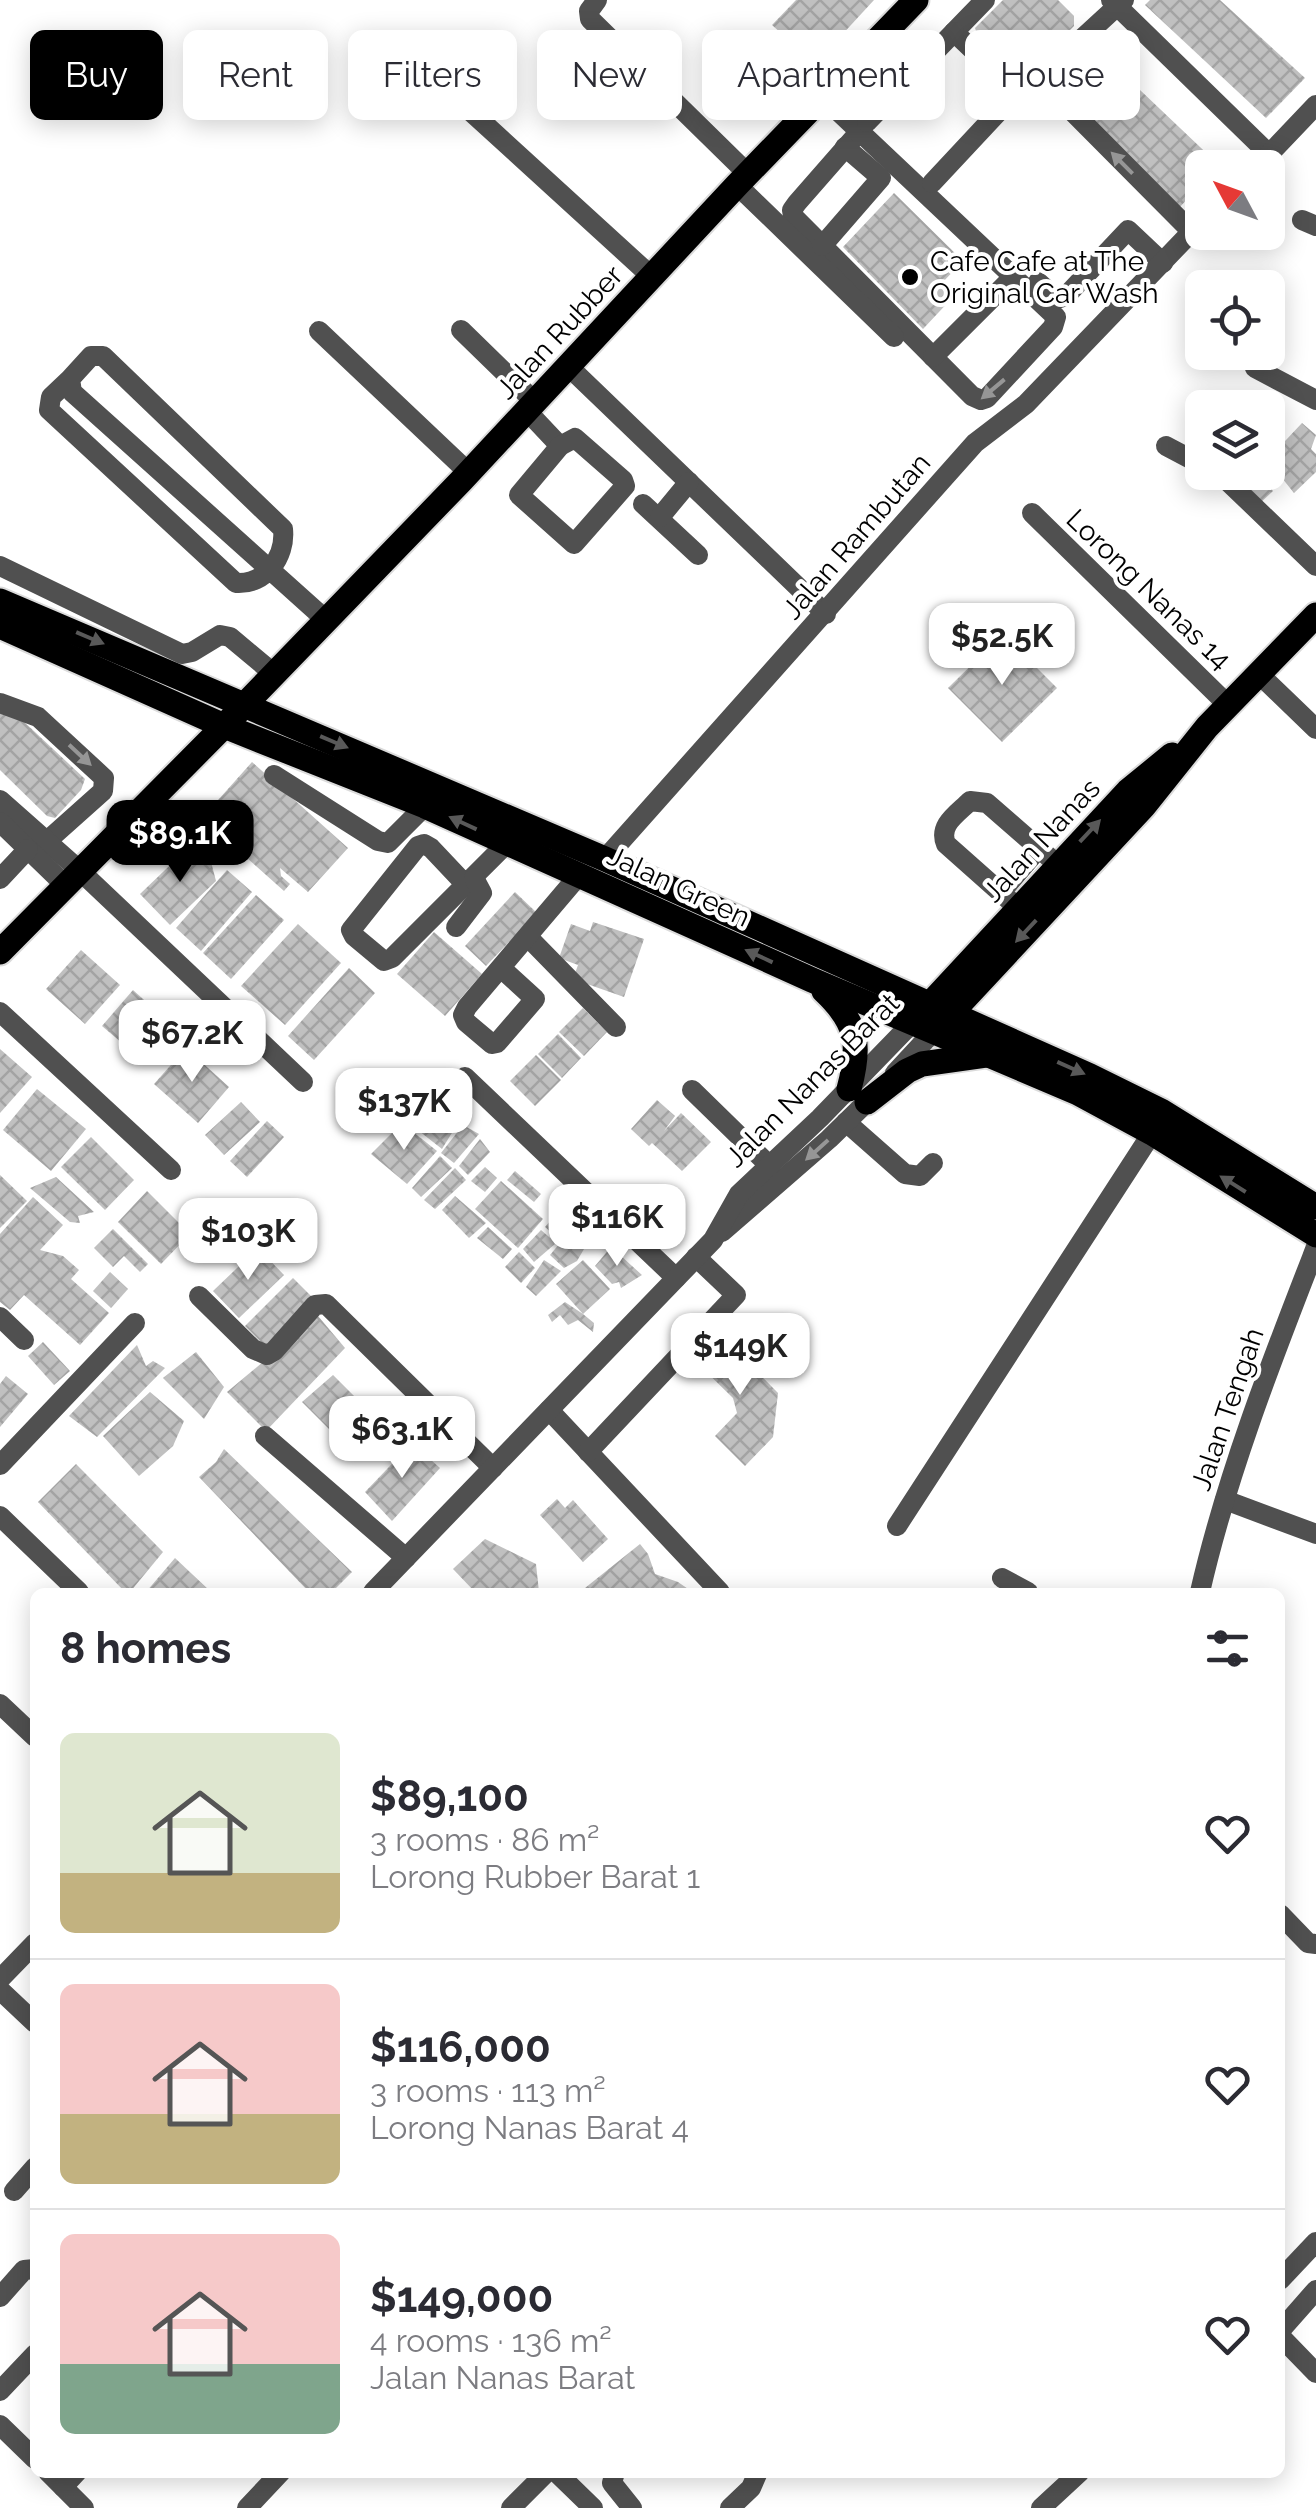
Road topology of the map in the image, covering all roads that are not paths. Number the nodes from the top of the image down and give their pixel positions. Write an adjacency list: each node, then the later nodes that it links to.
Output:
1 (597, 0): 20 (street)
2 (916, 0): 5 (main road, Jalan Rubber)
3 (986, 0): 7 (street)
4 (1117, 2): 6 (street); 17 (street)
5 (887, 30)
6 (1088, 30)
7 (954, 32): 8 (street); 15 (street)
8 (965, 42)
9 (1316, 105): 18 (street)
10 (480, 120): 26 (street)
11 (800, 120): 20 (main road, Jalan Rubber)
12 (858, 120): 15 (street)
13 (991, 120): 21 (street)
14 (1084, 120): 22 (street, one-way to 14)
15 (864, 126): 16 (street); 19 (street); 21 (street)
16 (846, 147): 19 (street); 24 (street)
17 (1253, 150)
18 (1273, 150)
19 (888, 171): 24 (street); 27 (street)
20 (743, 180): 26 (main road, Jalan Rubber); 30 (street)
21 (932, 184): 25 (street)
22 (1185, 216)
23 (1185, 240): 25 (street, Jalan Rambutan)
24 (822, 246): 31 (street)
25 (1163, 263): 49 (street, Jalan Rambutan)
26 (651, 276): 32 (main road, Jalan Rubber)
27 (1013, 277): 31 (street); 31 (street, one-way to 31)
28 (460, 330): 36 (street)
29 (318, 331): 40 (street)
30 (903, 346)
31 (933, 358)
32 (568, 366): 36 (main road, Jalan Rubber); 41 (street)
33 (1259, 370): 35 (street)
34 (70, 379): 47 (street); 47 (street); 47 (street)
35 (1316, 400)
36 (531, 406): 37 (street); 40 (main road, Jalan Rubber)
37 (560, 446): 37 (street)
38 (1166, 446): 39 (street)
39 (1185, 456)
40 (468, 472): 51 (main road, Jalan Rubber)
41 (689, 482): 44 (street); 49 (street)
42 (1237, 490): 46 (street)
43 (1032, 513): 57 (street, Lorong Nanas 14)
44 (698, 555)
45 (0, 566): 53 (street)
46 (1316, 566)
47 (270, 570): 51 (street)
48 (0, 601): 56 (main road, Jalan Green, one-way to 56)
49 (826, 614): 68 (street, Jalan Rambutan)
50 (1316, 615): 54 (main road, Jalan Nanas)
51 (326, 620): 53 (main road, Jalan Rubber)
52 (0, 626): 58 (main road, Jalan Green)
53 (274, 673): 56 (main road, Jalan Rubber)
54 (1259, 674): 57 (main road, Jalan Nanas); 60 (street)
55 (0, 703): 66 (street, one-way to 66)
56 (245, 703): 58 (main road, Jalan Rubber); 68 (main road, Jalan Green, one-way to 68)
57 (1228, 705): 59 (main road, Jalan Nanas)
58 (224, 726): 63 (main road, Jalan Green); 70 (main road, Jalan Rubber)
59 (1207, 727): 67 (main road, Jalan Nanas, one-way to 59); 80 (main road, Jalan Nanas, one-way to 80)
60 (1316, 729)
61 (274, 776): 63 (street)
62 (0, 800): 66 (street)
63 (426, 806): 65 (main road, Jalan Green, one-way to 63)
64 (0, 822): 66 (street)
65 (507, 843): 69 (main road, Jalan Green); 72 (street)
66 (38, 845): 70 (street); 71 (street)
67 (1048, 857): 73 (main road, Jalan Nanas); 73 (street)
68 (605, 859): 80 (main road, Jalan Green)
69 (580, 874): 75 (street); 78 (main road, Jalan Green, one-way to 69)
70 (71, 877): 76 (main road, Jalan Rubber); 84 (street)
71 (0, 879)
72 (470, 881): 72 (street); 74 (street)
73 (1010, 900): 80 (main road, Jalan Nanas)
74 (456, 927)
75 (528, 937): 77 (street); 81 (street)
76 (0, 952)
77 (501, 968)
78 (812, 980): 80 (main road, Jalan Green); 86 (main road)
79 (0, 1012): 91 (street)
80 (931, 1018): 82 (main road, Jalan Green); 86 (street); 92 (main road, Jalan Green, one-way to 92)
81 (616, 1027)
82 (991, 1054): 86 (main road); 88 (main road, Jalan Green)
83 (465, 1078): 97 (street)
84 (302, 1082)
85 (692, 1090): 90 (street)
86 (858, 1095): 87 (street); 90 (street, Jalan Nanas Barat)
87 (846, 1122): 89 (street); 94 (street, one-way to 94)
88 (1152, 1134): 93 (main road, Jalan Green, one-way to 88); 109 (street)
89 (932, 1163)
90 (770, 1166): 94 (street, Jalan Nanas Barat)
91 (171, 1170)
92 (1316, 1207)
93 (1316, 1235)
94 (713, 1240): 96 (street, Jalan Nanas Barat)
95 (1316, 1247): 107 (street, Jalan Tengah)
96 (696, 1257): 97 (street, Jalan Nanas Barat); 104 (street)
97 (676, 1278): 102 (street, Jalan Nanas Barat)
98 (199, 1296): 106 (street)
99 (0, 1317): 101 (street)
100 (135, 1323): 105 (street)
101 (24, 1340)
102 (549, 1410): 104 (street); 106 (street, Jalan Nanas Barat)
103 (265, 1436): 111 (street)
104 (588, 1452): 115 (street)
105 (0, 1464)
106 (493, 1468): 111 (street, Jalan Nanas Barat)
107 (1226, 1500): 110 (street); 117 (street, Jalan Tengah)
108 (0, 1516): 113 (street)
109 (897, 1526)
110 (1316, 1534)
111 (406, 1558): 114 (street, Jalan Nanas Barat)
112 (1002, 1578): 116 (street)
113 (75, 1588)
114 (376, 1588)
115 (716, 1588)
116 (1021, 1588)
117 (1201, 1588)
118 (0, 1704): 119 (street)
119 (30, 1731)
120 (1285, 1919): 121 (street)
121 (1316, 1944)
122 (30, 1948): 123 (street)
123 (0, 1979)
124 (0, 1990): 125 (street)
125 (30, 2018)
126 (30, 2172): 127 (street)
127 (14, 2190)
128 (1316, 2242): 130 (street)
129 (30, 2269): 132 (street)
130 (1285, 2275)
131 (1316, 2290): 133 (street)
132 (0, 2297)
133 (1285, 2328)
134 (1285, 2339): 136 (street)
135 (30, 2358): 137 (street)
136 (1316, 2373)
137 (4, 2379)
138 (0, 2425): 139 (street)
139 (30, 2455)
140 (64, 2478): 147 (street)
141 (275, 2478): 148 (street)
142 (540, 2478): 149 (street)
143 (562, 2478): 150 (street)
144 (613, 2478): 151 (street)
145 (755, 2478): 152 (street)
146 (1074, 2478): 153 (street)
147 (84, 2508)
148 (247, 2508)
149 (512, 2508)
150 (593, 2508)
151 (632, 2508)
152 (730, 2508)
153 (1041, 2508)

